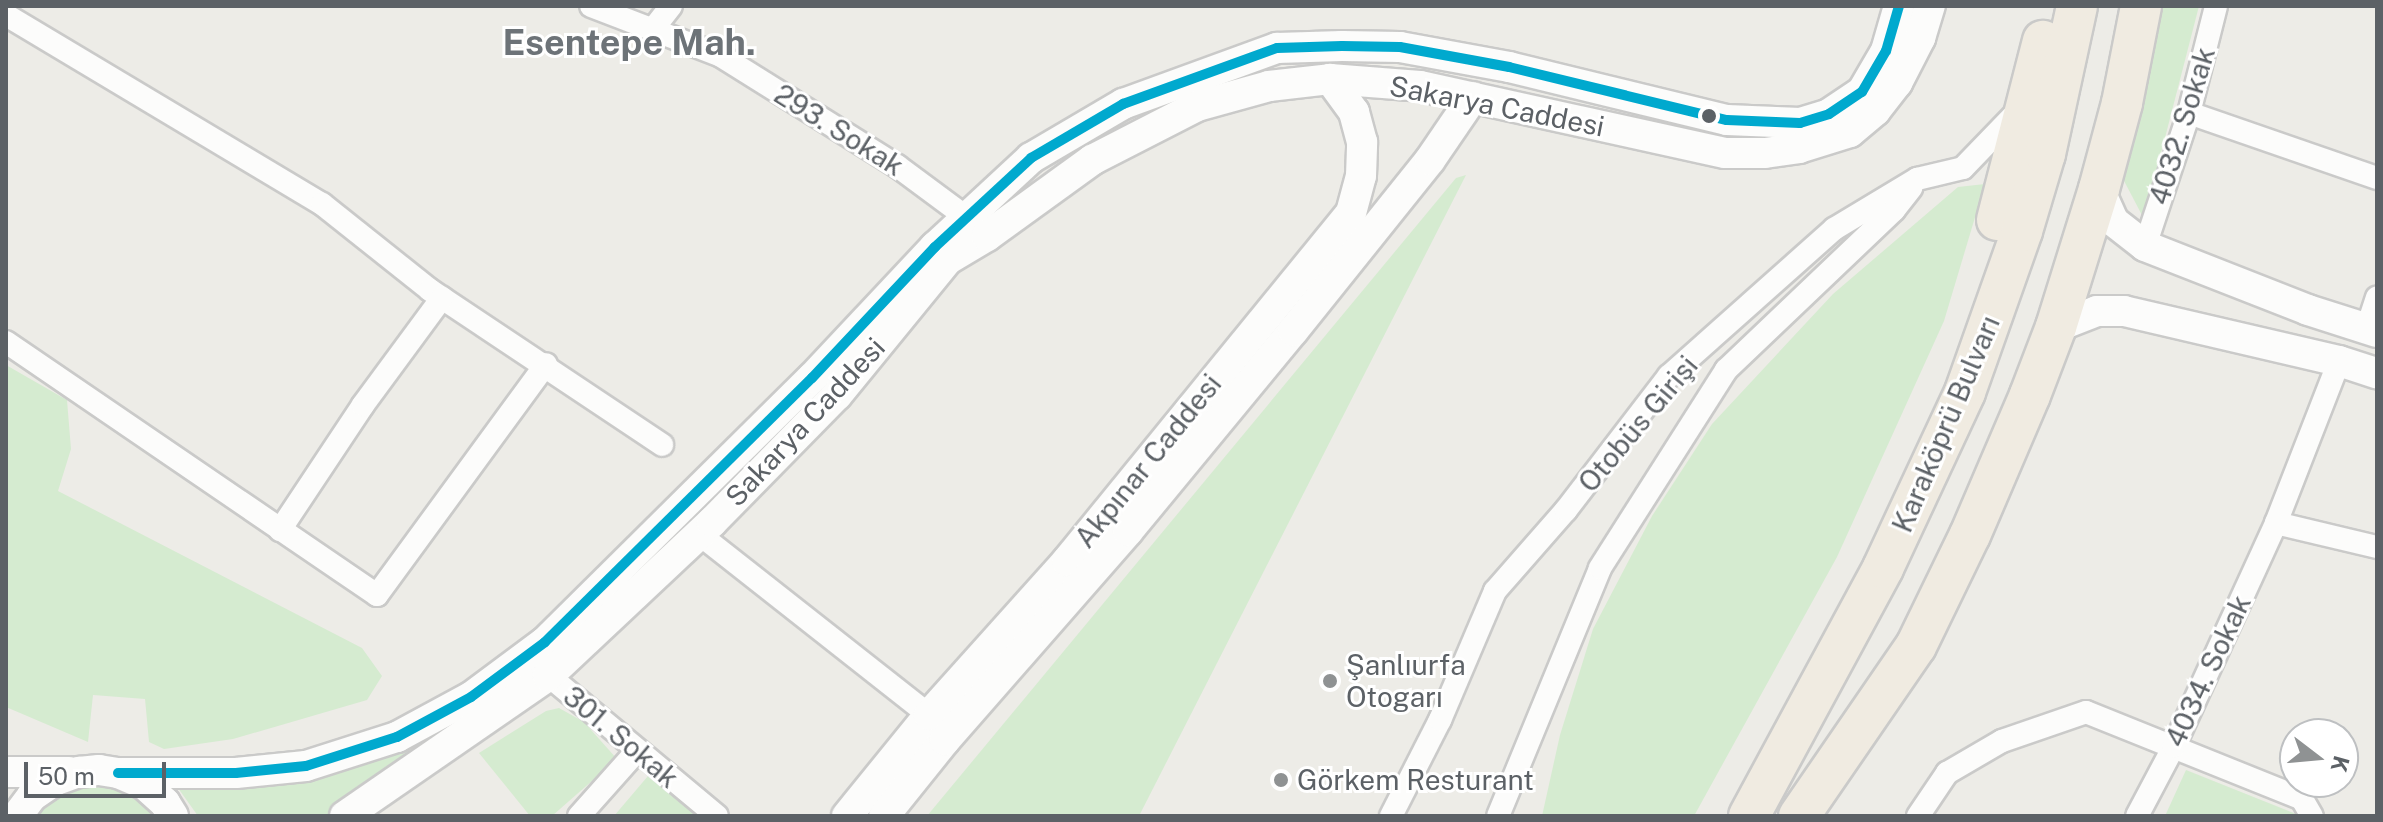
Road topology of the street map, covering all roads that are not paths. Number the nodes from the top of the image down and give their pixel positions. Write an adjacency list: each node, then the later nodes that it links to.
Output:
1 (591, 6): 11 (street, 293. Sokak)
2 (671, 6): 11 (street)
3 (1899, 6): 19 (main road, Sakarya Caddesi)
4 (1930, 6): 13 (main road, Sakarya Caddesi)
5 (2049, 6): 14 (highway)
6 (2077, 6): 51 (highway, Karaköprü Bulvarı)
7 (2115, 6): 52 (highway, Karaköprü Bulvarı)
8 (2141, 6): 18 (highway)
9 (2216, 6): 15 (street, 4032. Sokak)
10 (6, 15): 21 (street)
11 (653, 29): 19 (street, 293. Sokak)
12 (1330, 79): 13 (main road, Sakarya Caddesi); 19 (main road, Sakarya Caddesi); 35 (main road, Akpınar Caddesi)
13 (1473, 97): 47 (main road, Akpınar Caddesi)
14 (2029, 100): 17 (street, Otobüs Girişi); 50 (highway)
15 (2189, 113): 16 (street); 20 (street, 4032. Sokak)
16 (2377, 178)
17 (1917, 179): 48 (street, Otobüs Girişi); 49 (street)
18 (2099, 189): 20 (main road); 23 (highway)
19 (978, 226): 32 (main road, Sakarya Caddesi); 34 (main road, Sakarya Caddesi)
20 (2145, 246): 24 (main road)
21 (442, 298): 27 (street); 31 (street)
22 (2377, 298): 24 (street)
23 (2056, 327): 26 (main road); 53 (highway)
24 (2372, 330)
25 (6, 342): 31 (street)
26 (2339, 361): 28 (main road); 30 (street, 4034. Sokak)
27 (546, 364): 29 (street); 31 (street)
28 (2377, 373)
29 (662, 445)
30 (2276, 523): 33 (street); 36 (street, 4034. Sokak)
31 (280, 530)
32 (699, 534): 34 (main road, Sakarya Caddesi); 35 (street)
33 (2377, 547)
34 (537, 666): 37 (street, 301. Sokak); 40 (main road, Sakarya Caddesi); 43 (main road, Sakarya Caddesi)
35 (929, 715): 46 (main road, Akpınar Caddesi)
36 (2174, 746): 54 (street); 55 (street, 4034. Sokak); 56 (street)
37 (637, 751): 44 (street); 45 (street, 301. Sokak)
38 (6, 772): 39 (main road, Sakarya Caddesi)
39 (79, 772): 40 (main road, Sakarya Caddesi); 41 (main road)
40 (118, 773): 42 (main road)
41 (17, 816)
42 (173, 816)
43 (345, 816)
44 (579, 816)
45 (717, 816)
46 (847, 816)
47 (884, 816)
48 (1391, 816)
49 (1498, 816)
50 (1742, 816)
51 (1749, 816)
52 (1790, 816)
53 (1799, 816)
54 (1918, 816)
55 (2137, 816)
56 (2312, 816)

